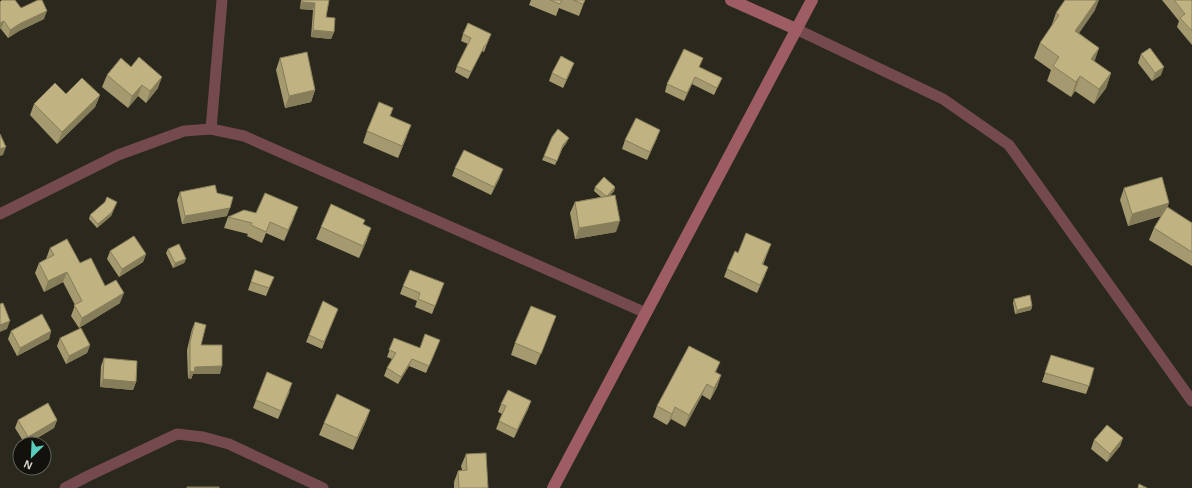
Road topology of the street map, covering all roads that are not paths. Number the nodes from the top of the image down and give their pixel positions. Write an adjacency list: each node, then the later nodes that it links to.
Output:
1 (222, 0): 5 (street)
2 (731, 0): 4 (street)
3 (812, 0): 4 (street)
4 (796, 29): 7 (street); 8 (street)
5 (212, 129): 6 (street); 7 (street)
6 (0, 214)
7 (646, 313): 11 (street)
8 (1192, 401)
9 (65, 488): 10 (street)
10 (323, 488)
11 (553, 488)

